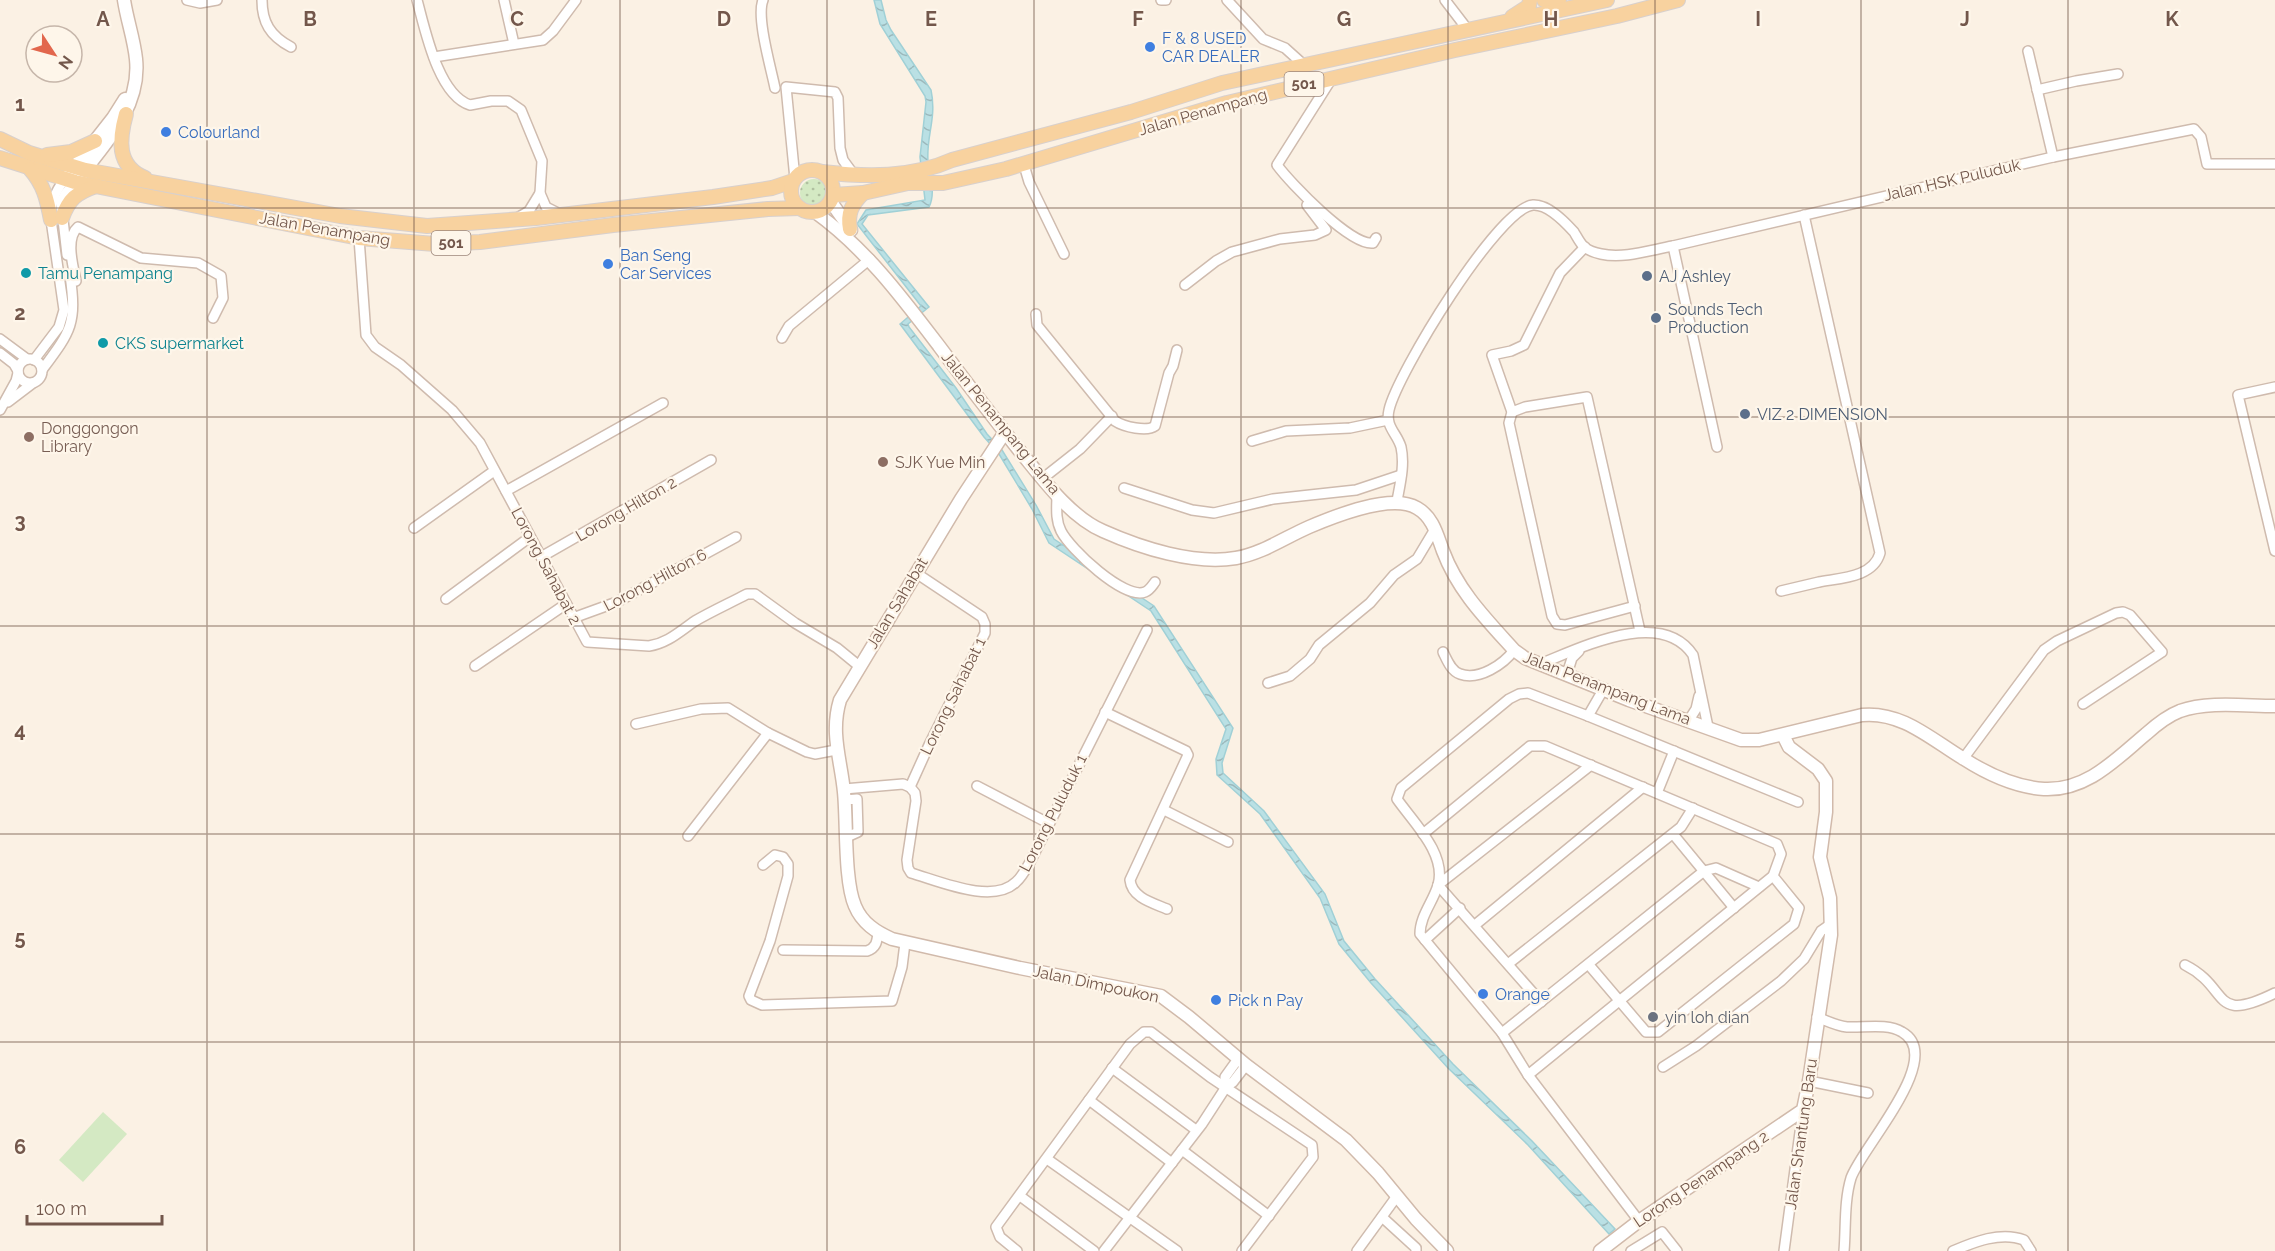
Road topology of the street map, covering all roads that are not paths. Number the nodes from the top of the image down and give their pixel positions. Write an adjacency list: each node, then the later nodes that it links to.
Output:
1 (124, 0): 25 (main road)
2 (187, 0): 3 (street)
3 (217, 0)
4 (261, 0): 21 (street)
5 (417, 0): 23 (street)
6 (504, 0): 20 (street)
7 (576, 0): 20 (street)
8 (763, 0): 28 (street)
9 (1161, 0): 10 (street)
10 (1166, 0)
11 (1227, 0): 24 (street)
12 (1445, 0): 19 (street)
13 (1530, 0): 18 (main road)
14 (1544, 0): 15 (main road)
15 (1559, 0)
16 (1607, 0): 18 (main road, Jalan Penampang / 501)
17 (1678, 0): 27 (main road, Jalan Penampang / 501)
18 (1503, 23): 19 (main road, Jalan Penampang / 501)
19 (1468, 30): 24 (main road, Jalan Penampang / 501)
20 (514, 44): 23 (street)
21 (291, 47)
22 (2028, 51): 29 (street)
23 (434, 57): 48 (street)
24 (1305, 66): 43 (main road, Jalan Penampang / 501)
25 (136, 73): 30 (main road); 32 (main road)
26 (2118, 74): 29 (street)
27 (1332, 78): 37 (main road, Jalan Penampang / 501); 41 (street)
28 (775, 88)
29 (2037, 90): 34 (street)
30 (126, 114): 38 (main road); 47 (main road)
31 (0, 139): 33 (main road, Jalan Penampang / 501)
32 (95, 141): 33 (main road); 38 (main road)
33 (39, 155): 38 (main road, Jalan Penampang / 501)
34 (2054, 157): 36 (street, Jalan HSK Puluduk); 54 (street, Jalan HSK Puluduk)
35 (0, 158): 39 (main road, Jalan Penampang / 501)
36 (2275, 164)
37 (1024, 165): 43 (main road, Jalan Penampang / 501); 62 (street)
38 (80, 168): 44 (main road); 46 (main road, Jalan Penampang / 501)
39 (30, 169): 44 (main road, Jalan Penampang / 501); 55 (main road)
40 (822, 172): 42 (main road, Jalan Penampang / 501); 45 (main road); 50 (main road)
41 (1282, 172): 59 (street); 65 (street)
42 (854, 175): 43 (main road, Jalan Penampang / 501); 45 (street)
43 (910, 178): 49 (main road, Jalan Penampang / 501)
44 (70, 180): 46 (main road, Jalan Penampang / 501); 55 (street)
45 (794, 180): 51 (main road); 53 (main road, Jalan Penampang / 501)
46 (110, 182): 47 (main road, Jalan Penampang / 501); 55 (main road); 58 (main road, Jalan Penampang / 501)
47 (166, 186): 56 (main road, Jalan Penampang / 501)
48 (540, 192): 53 (street); 56 (street)
49 (863, 193): 50 (main road, Jalan Penampang / 501); 57 (main road)
50 (832, 199): 52 (main road); 57 (main road, Jalan Penampang Lama)
51 (800, 208): 52 (main road); 58 (main road, Jalan Penampang / 501)
52 (815, 212): 63 (main road, Jalan Penampang Lama)
53 (562, 215): 56 (main road, Jalan Penampang / 501)
54 (1804, 215): 60 (street, Jalan HSK Puluduk); 102 (street)
55 (56, 219): 72 (street); 73 (street)
56 (513, 220)
57 (850, 229): 63 (main road, Jalan Penampang Lama)
58 (359, 238): 87 (street, Lorong Sahabat 2)
59 (1376, 238)
60 (1673, 246): 61 (street, Jalan HSK Puluduk); 85 (street)
61 (1585, 247): 80 (street); 82 (street)
62 (1064, 254)
63 (867, 255): 68 (street); 83 (main road, Jalan Penampang Lama)
64 (76, 281): 67 (street)
65 (1185, 285)
66 (1036, 314): 81 (street)
67 (213, 318)
68 (782, 338)
69 (0, 339): 73 (street)
70 (1177, 350): 81 (street)
71 (0, 353): 75 (street)
72 (54, 354): 73 (street); 74 (street)
73 (30, 359): 74 (street); 75 (street)
74 (42, 370): 76 (street)
75 (18, 372): 76 (street); 79 (street)
76 (33, 383): 79 (street)
77 (2275, 387): 98 (street)
78 (663, 403): 91 (street)
79 (2, 407)
80 (1512, 412): 105 (street); 105 (street)
81 (1112, 416): 89 (street)
82 (1388, 420): 84 (street); 88 (street)
83 (1005, 432): 89 (main road, Jalan Penampang Lama); 100 (main road, Jalan Sahabat)
84 (1252, 441)
85 (1717, 447)
86 (711, 460): 99 (street, Lorong Hilton 2)
87 (494, 471): 91 (street, Lorong Sahabat 2); 94 (street)
88 (1401, 475): 90 (street); 93 (street)
89 (1042, 479): 92 (main road, Jalan Penampang Lama)
90 (1124, 488)
91 (506, 491): 96 (street, Lorong Sahabat 2)
92 (1057, 494): 93 (main road, Jalan Penampang Lama); 101 (street)
93 (1397, 501): 95 (main road, Jalan Penampang Lama)
94 (414, 528)
95 (1435, 529): 110 (main road, Jalan Penampang Lama); 116 (street)
96 (530, 537): 99 (street, Lorong Sahabat 2); 103 (street)
97 (736, 537): 106 (street, Lorong Hilton 6)
98 (2275, 551)
99 (541, 557): 104 (street, Lorong Sahabat 2)
100 (916, 573): 114 (main road, Jalan Sahabat); 133 (street, Lorong Sahabat 1)
101 (1155, 582)
102 (1781, 591)
103 (446, 599)
104 (566, 604): 106 (street, Lorong Sahabat 2); 113 (street)
105 (1635, 606): 108 (street)
106 (573, 618): 114 (street, Lorong Sahabat 2)
107 (1147, 630): 121 (street, Lorong Puluduk 1)
108 (1640, 631): 109 (street); 118 (street)
109 (1583, 648): 112 (street); 115 (street)
110 (1514, 650): 111 (street); 112 (main road, Jalan Penampang Lama)
111 (1443, 652)
112 (1540, 664): 115 (main road, Jalan Penampang Lama)
113 (475, 666)
114 (859, 666): 128 (main road, Jalan Sahabat)
115 (1567, 674): 117 (main road, Jalan Penampang Lama)
116 (1268, 682)
117 (1603, 690): 122 (street); 123 (main road, Jalan Penampang Lama)
118 (1699, 694): 123 (street); 125 (street)
119 (2083, 704): 130 (street)
120 (2275, 706): 130 (main road, Jalan Penampang Lama)
121 (1105, 712): 139 (street); 140 (street, Lorong Puluduk 1)
122 (1588, 716): 129 (street); 141 (street)
123 (1689, 720): 125 (main road, Jalan Penampang Lama)
124 (636, 724): 126 (street)
125 (1708, 727): 127 (main road, Jalan Penampang Lama)
126 (768, 733): 128 (street); 143 (street)
127 (1783, 735): 130 (main road, Jalan Penampang Lama); 153 (main road, Jalan Shantung Baru)
128 (836, 750): 136 (main road, Jalan Sahabat)
129 (1674, 751): 135 (street); 137 (street)
130 (1963, 759)
131 (1591, 765): 134 (street); 141 (street); 148 (street)
132 (977, 786): 140 (street)
133 (910, 787): 136 (street); 140 (street, Lorong Puluduk 1)
134 (1643, 787): 135 (street); 154 (street)
135 (1657, 793): 138 (street)
136 (845, 794): 155 (main road, Jalan Dimpoukon)
137 (1798, 802)
138 (1693, 808): 142 (street); 147 (street)
139 (1164, 810): 144 (street); 152 (street)
140 (1048, 823)
141 (1423, 834): 148 (street)
142 (1673, 834): 146 (street); 159 (street)
143 (687, 836)
144 (1228, 842)
145 (763, 865): 157 (street)
146 (1704, 871): 149 (street); 151 (street); 160 (street)
147 (1773, 876): 149 (street); 164 (street)
148 (1438, 885): 150 (street); 156 (street)
149 (1759, 887): 151 (street)
150 (1460, 908): 154 (street); 156 (street)
151 (1734, 908): 164 (street)
152 (1167, 909)
153 (1831, 924): 165 (main road, Jalan Shantung Baru); 169 (street)
154 (1475, 925): 159 (street)
155 (878, 933): 157 (main road, Jalan Dimpoukon); 158 (street)
156 (1425, 940): 166 (street)
157 (905, 943): 167 (main road, Jalan Dimpoukon)
158 (783, 950)
159 (1508, 964): 163 (street)
160 (1589, 965): 163 (street); 164 (street)
161 (2185, 965): 162 (street)
162 (2275, 993)
163 (1541, 1002): 166 (street)
164 (1619, 1002): 170 (street)
165 (1817, 1017): 171 (main road, Jalan Shantung Baru); 198 (street)
166 (1502, 1033): 170 (street)
167 (1242, 1062): 172 (street); 181 (main road, Jalan Dimpoukon)
168 (1112, 1068): 172 (street); 174 (street); 176 (street)
169 (1663, 1068)
170 (1528, 1075): 185 (street)
171 (1809, 1081): 173 (street); 175 (main road, Jalan Shantung Baru)
172 (1226, 1087): 176 (street); 182 (street)
173 (1868, 1093)
174 (1089, 1100): 178 (street); 179 (street)
175 (1803, 1110): 185 (main road, Lorong Penampang 2); 197 (street, Jalan Shantung Baru)
176 (1196, 1130): 177 (street)
177 (1182, 1150): 179 (street); 182 (street)
178 (1047, 1159): 180 (street); 184 (street)
179 (1172, 1163): 184 (street)
180 (1020, 1196): 186 (street); 187 (street)
181 (1397, 1196): 183 (street); 193 (main road, Jalan Dimpoukon)
182 (1269, 1216): 190 (street)
183 (1382, 1217): 191 (street); 192 (street)
184 (1131, 1218): 188 (street); 189 (street)
185 (1639, 1221): 194 (main road, Lorong Penampang 2)
186 (1017, 1251)
187 (1094, 1251)
188 (1104, 1251)
189 (1177, 1251)
190 (1242, 1251)
191 (1357, 1251)
192 (1416, 1251)
193 (1447, 1251)
194 (1600, 1251)
195 (1631, 1251): 196 (street)
196 (1677, 1251)
197 (1784, 1251)
198 (1844, 1251)
199 (1953, 1251): 200 (street)
200 (2031, 1251)

